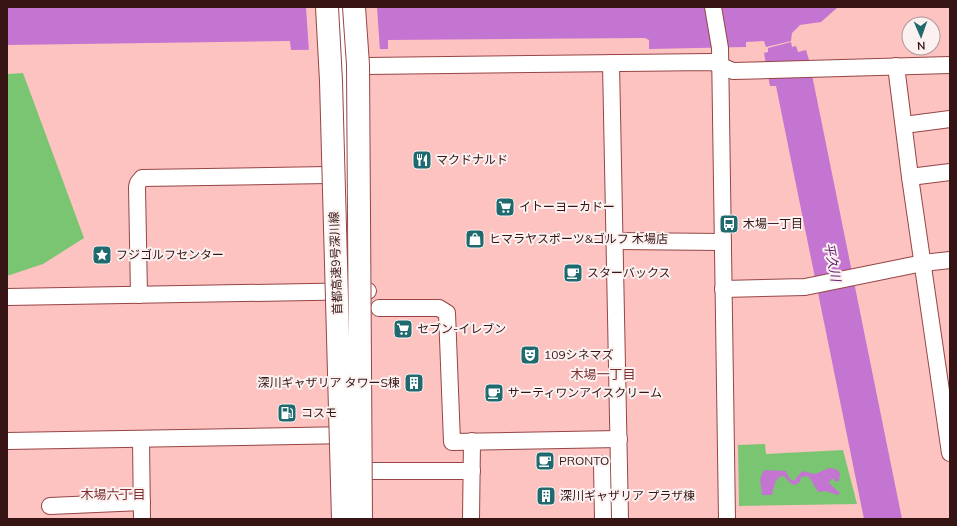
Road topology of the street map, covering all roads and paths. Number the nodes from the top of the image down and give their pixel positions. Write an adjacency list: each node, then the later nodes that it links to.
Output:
1 (327, 7): 37 (highway, 首都高速9号深川線, bridge)
2 (341, 7): 12 (highway)
3 (354, 7): 38 (highway, 首都高速9号深川線, bridge)
4 (713, 7): 8 (street)
5 (611, 63): 7 (street); 8 (street); 15 (street)
6 (950, 65): 9 (street)
7 (366, 66)
8 (720, 66): 9 (street); 16 (street)
9 (896, 66): 11 (street)
10 (950, 119): 11 (street)
11 (904, 126): 14 (street)
12 (338, 172): 21 (highway); 22 (street)
13 (950, 172): 14 (street)
14 (910, 177): 18 (street)
15 (615, 241): 16 (street); 27 (street)
16 (723, 242): 19 (street)
17 (950, 260): 18 (street)
18 (923, 263): 19 (street); 30 (street)
19 (723, 289): 42 (street)
20 (368, 291): 21 (street)
21 (330, 292): 22 (street)
22 (139, 295): 23 (street)
23 (7, 297)
24 (379, 308): 29 (street)
25 (368, 435): 26 (street)
26 (141, 439): 28 (street); 34 (street)
27 (619, 439): 29 (street); 41 (street)
28 (7, 441)
29 (472, 441): 33 (street)
30 (950, 453)
31 (602, 464): 40 (street)
32 (368, 471): 33 (street)
33 (472, 471): 39 (street)
34 (142, 502): 35 (street); 36 (street)
35 (50, 506)
36 (142, 519)
37 (343, 519)
38 (361, 519)
39 (472, 519)
40 (603, 519)
41 (620, 519)
42 (727, 519)

